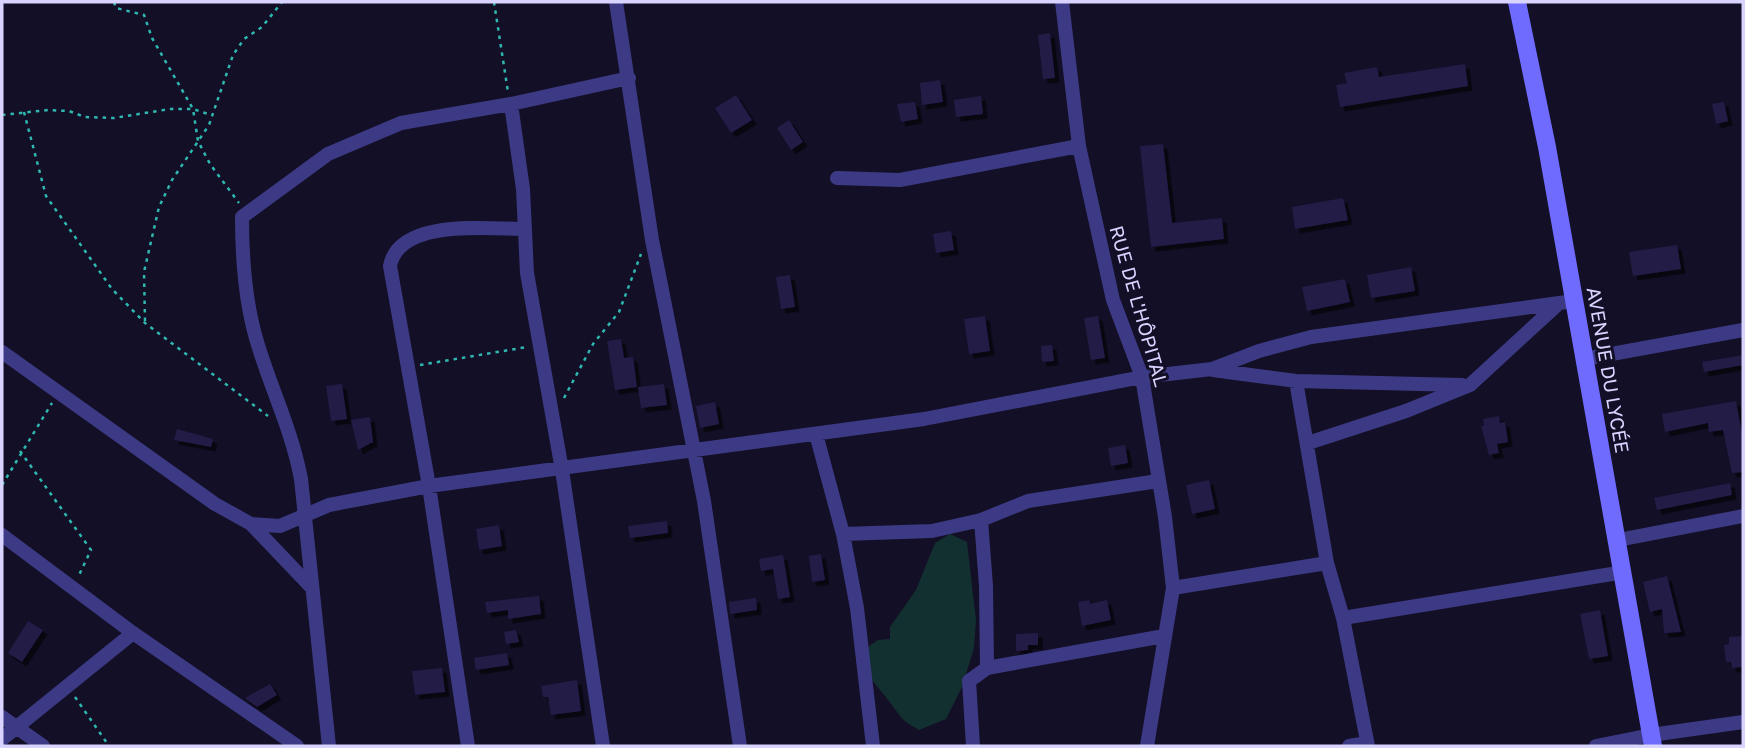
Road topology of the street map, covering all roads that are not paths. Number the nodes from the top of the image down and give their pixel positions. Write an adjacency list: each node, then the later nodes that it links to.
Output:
1 (616, 2): 4 (street)
2 (1062, 2): 6 (street, RUE DE L'HÔPITAL)
3 (1517, 2): 9 (main road, AVENUE DU LYCÉE)
4 (629, 78): 5 (street); 19 (street)
5 (511, 104): 8 (street); 23 (street)
6 (1079, 146): 7 (street); 14 (street, RUE DE L'HÔPITAL)
7 (837, 178)
8 (524, 229): 20 (street); 22 (street)
9 (1565, 303): 12 (main road, AVENUE DU LYCÉE); 13 (street); 16 (street)
10 (1743, 330): 12 (street)
11 (2, 352): 26 (street)
12 (1584, 359): 29 (main road, AVENUE DU LYCÉE)
13 (1212, 369): 14 (street); 15 (street)
14 (1142, 377): 17 (street); 21 (street, RUE DE L'HÔPITAL)
15 (1296, 381): 16 (street); 18 (street)
16 (1470, 385): 18 (street)
17 (816, 434): 19 (street); 27 (street)
18 (1308, 443): 30 (street)
19 (695, 451): 20 (street); 49 (street)
20 (562, 470): 22 (street); 48 (street)
21 (1158, 481): 25 (street); 33 (street, RUE DE L'HÔPITAL)
22 (429, 486): 23 (street); 47 (street)
23 (305, 514): 26 (street); 32 (street)
24 (1743, 516): 29 (street)
25 (981, 520): 27 (street); 37 (street)
26 (251, 524): 32 (street)
27 (843, 534): 50 (street)
28 (2, 535): 35 (street)
29 (1618, 540): 31 (main road, AVENUE DU LYCÉE)
30 (1327, 562): 33 (street); 34 (street)
31 (1624, 572): 34 (street); 42 (main road, AVENUE DU LYCÉE)
32 (312, 588): 46 (street)
33 (1173, 588): 36 (street, RUE DE L'HÔPITAL)
34 (1343, 618): 43 (street)
35 (133, 633): 40 (street); 45 (street)
36 (1164, 636): 37 (street); 52 (street, RUE DE L'HÔPITAL)
37 (988, 668): 51 (street)
38 (2, 717): 40 (street)
39 (1743, 722): 42 (street)
40 (16, 726): 41 (street); 44 (street)
41 (2, 739)
42 (1652, 740): 54 (street)
43 (1368, 745): 53 (street)
44 (43, 746)
45 (297, 746)
46 (329, 746)
47 (468, 746)
48 (603, 746)
49 (740, 746)
50 (873, 746)
51 (973, 746)
52 (1147, 746)
53 (1349, 746)
54 (1596, 746)

